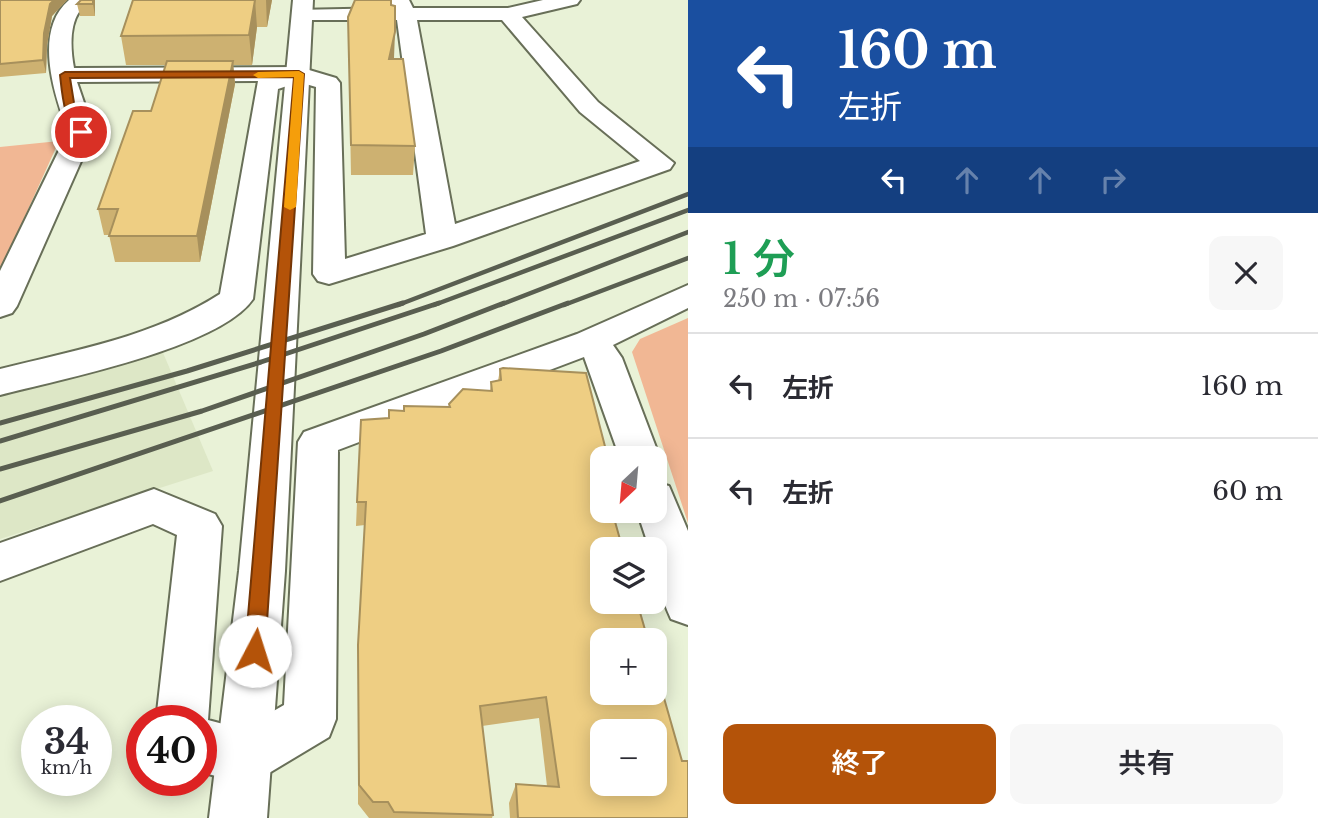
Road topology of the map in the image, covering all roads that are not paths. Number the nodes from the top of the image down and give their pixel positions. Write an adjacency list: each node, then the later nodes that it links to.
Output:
1 (82, 0): 7 (street)
2 (570, 0): 5 (street)
3 (303, 7): 4 (street); 6 (street)
4 (402, 7): 5 (street); 8 (street)
5 (508, 14): 8 (street)
6 (299, 74): 7 (street); 8 (street); 12 (street); 19 (street)
7 (65, 75): 10 (street)
8 (442, 239)
9 (688, 295): 11 (street)
10 (0, 306)
11 (590, 342): 13 (street); 19 (street)
12 (0, 382)
13 (636, 446)
14 (666, 523): 15 (street)
15 (680, 550): 17 (street)
16 (0, 562): 18 (street)
17 (688, 604)
18 (183, 705)
19 (223, 751): 20 (street)
20 (238, 818)

